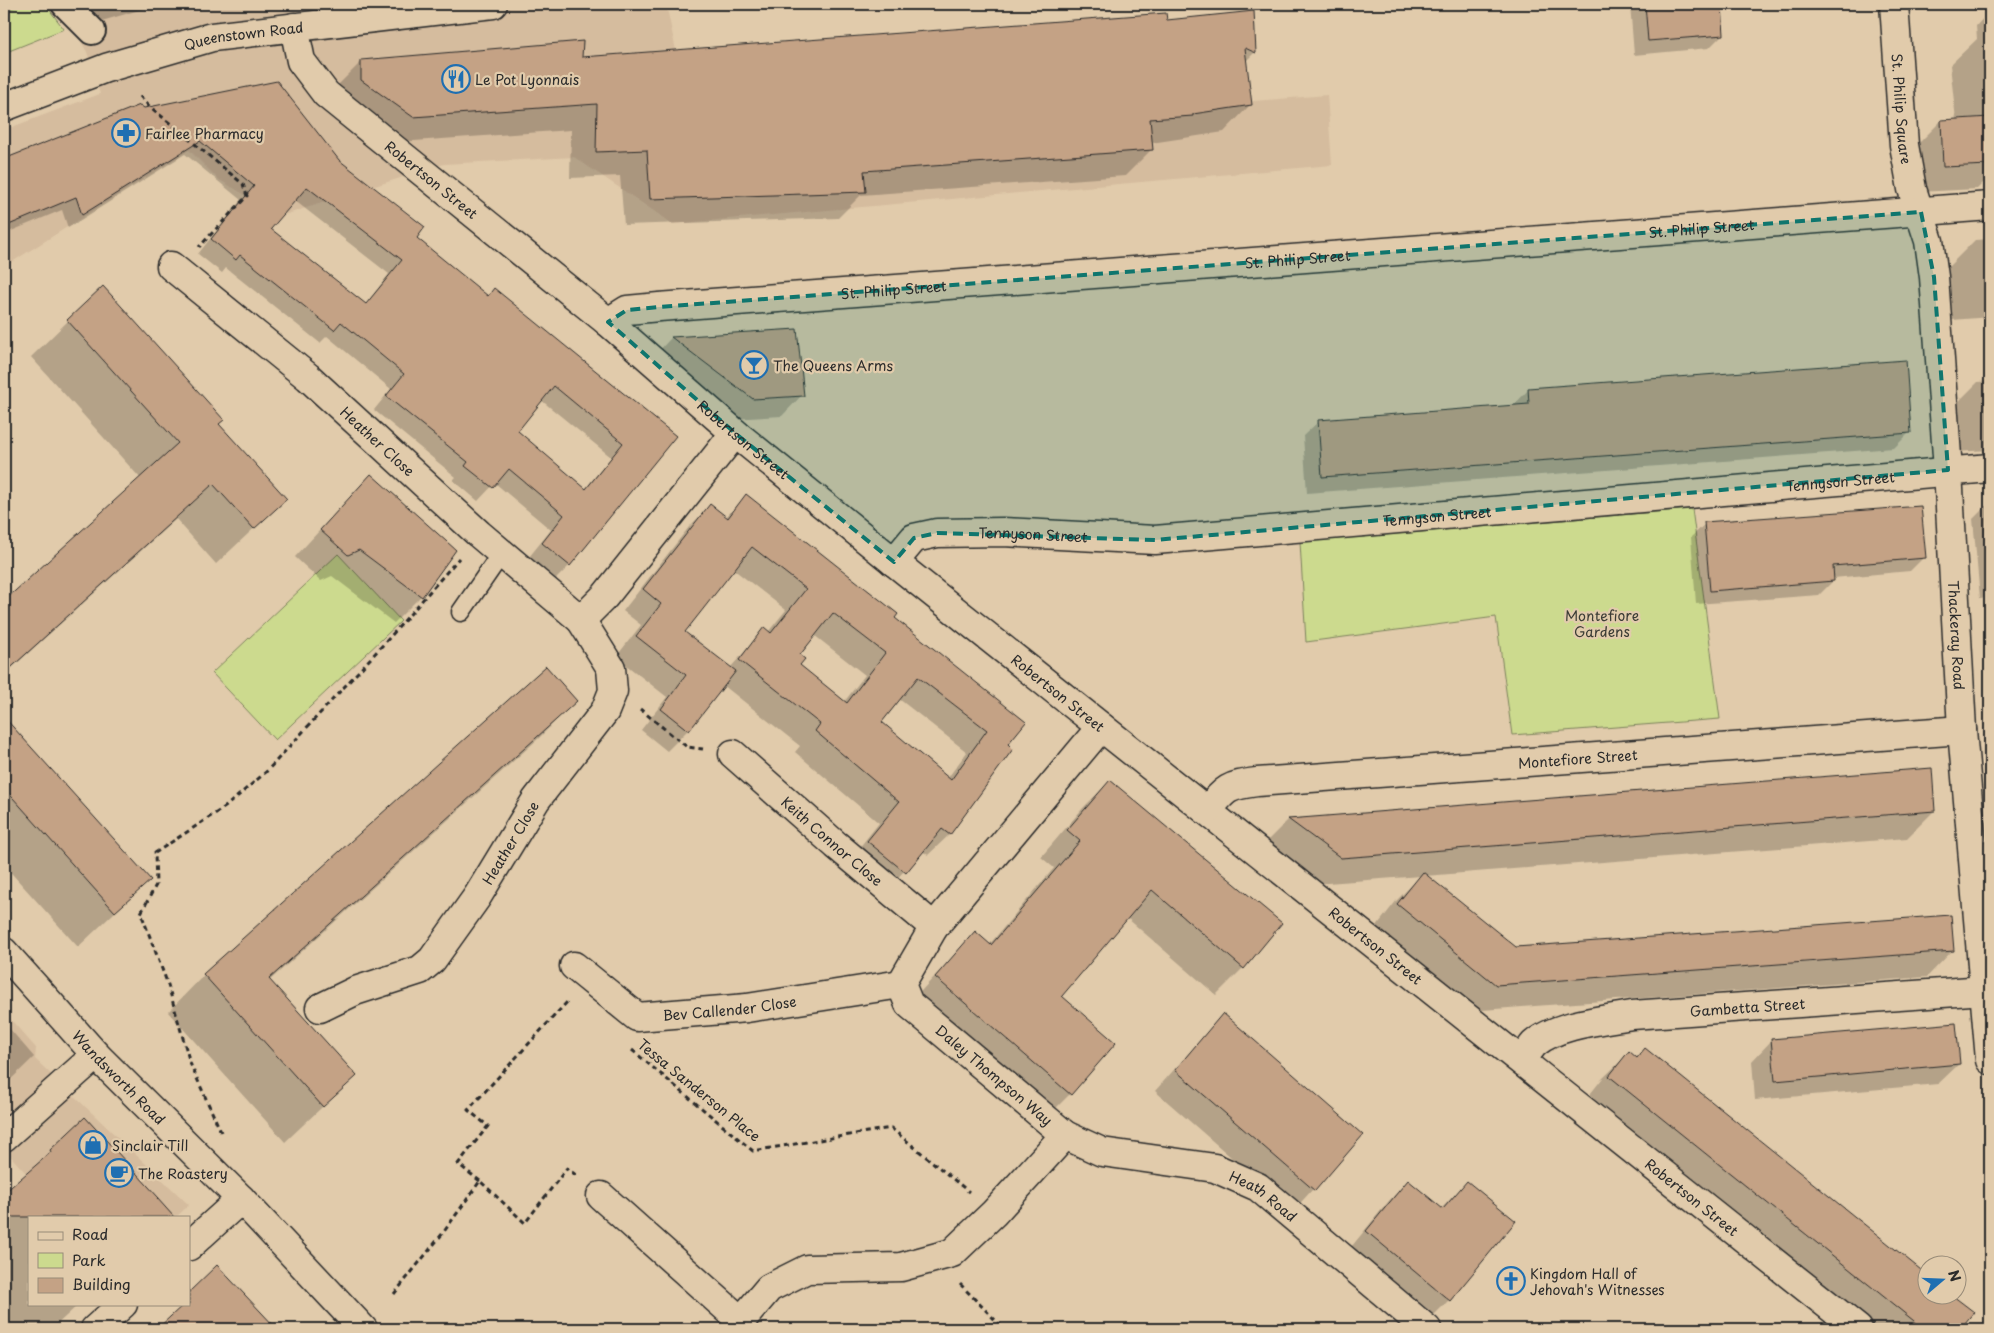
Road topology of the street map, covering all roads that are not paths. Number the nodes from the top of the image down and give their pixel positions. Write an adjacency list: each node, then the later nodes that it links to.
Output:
1 (65, 4): 5 (street)
2 (484, 4): 4 (street, Queenstown Road)
3 (1894, 4): 8 (street, St. Philip Square)
4 (294, 27): 6 (street, Queenstown Road); 10 (street, Robertson Street)
5 (92, 31)
6 (4, 107)
7 (1990, 206): 8 (street, St. Philip Street)
8 (1921, 212): 10 (street, St. Philip Street); 13 (street, Thackeray Road)
9 (174, 268): 14 (street, Heather Close)
10 (608, 322): 11 (street, Robertson Street)
11 (735, 433): 15 (street, Robertson Street); 17 (street)
12 (1990, 468): 13 (street, Tennyson Street)
13 (1948, 470): 15 (street, Tennyson Street); 19 (street, Thackeray Road)
14 (501, 554): 16 (lane); 17 (street, Heather Close)
15 (894, 562): 18 (street, Robertson Street)
16 (461, 612)
17 (581, 620): 27 (street, Heather Close)
18 (1101, 727): 21 (street, Robertson Street); 22 (street)
19 (1962, 730): 21 (street, Montefiore Street); 26 (street, Thackeray Road)
20 (733, 754): 22 (street, Keith Connor Close)
21 (1207, 811): 29 (street, Robertson Street)
22 (934, 927): 25 (street)
23 (4, 952): 28 (street, Wandsworth Road)
24 (581, 972): 25 (street, Bev Callender Close)
25 (901, 984): 31 (street, Daley Thompson Way)
26 (1985, 990): 29 (street, Gambetta Street); 30 (street, Thackeray Road)
27 (320, 1008)
28 (96, 1055): 32 (street); 34 (street, Wandsworth Road)
29 (1522, 1060): 41 (street, Robertson Street)
30 (1990, 1060)
31 (1065, 1135): 37 (street, Daley Thompson Way); 40 (street, Heath Road)
32 (4, 1137)
33 (601, 1196): 37 (street, Daley Thompson Way)
34 (241, 1199): 35 (street); 39 (street, Wandsworth Road)
35 (190, 1245)
36 (121, 1306): 38 (street)
37 (741, 1325)
38 (95, 1329)
39 (363, 1329)
40 (1427, 1329)
41 (1858, 1329)

